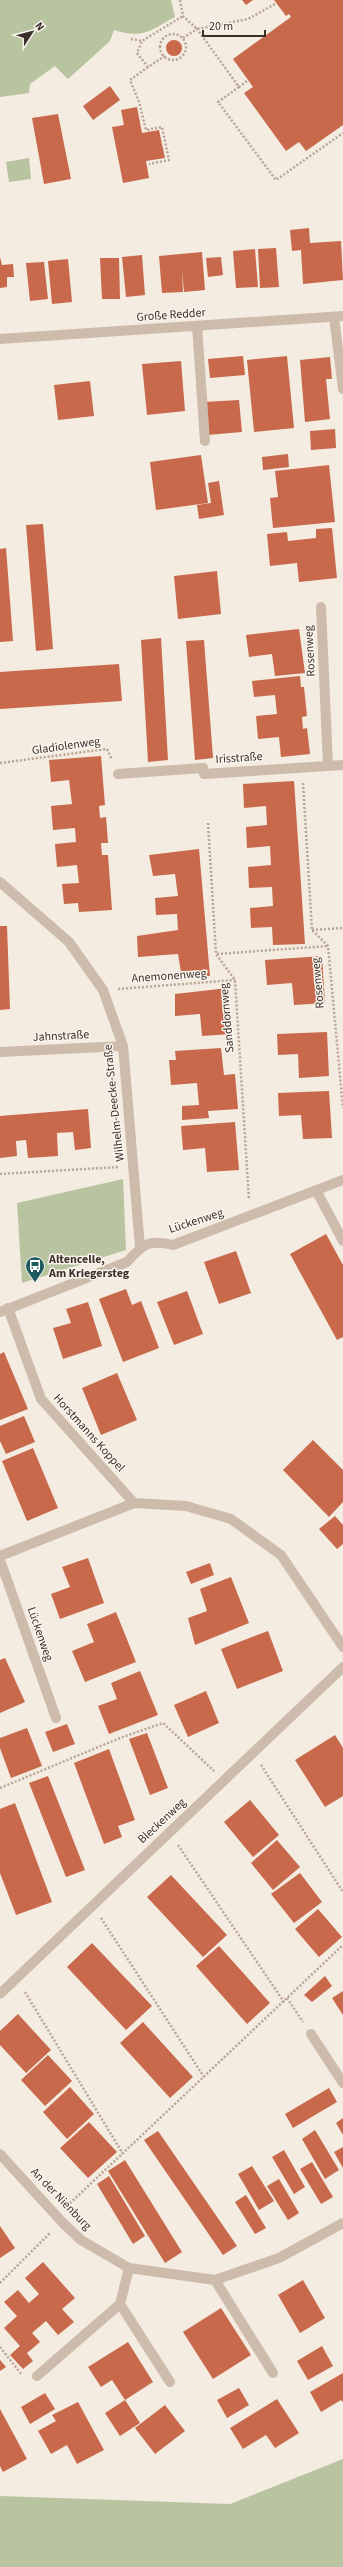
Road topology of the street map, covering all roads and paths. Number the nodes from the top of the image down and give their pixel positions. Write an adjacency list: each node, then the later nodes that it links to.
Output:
1 (180, 0): 3 (path)
2 (275, 4): 4 (path)
3 (183, 16): 4 (path); 7 (path)
4 (197, 29): 5 (path); 11 (path)
5 (183, 38): 8 (path); 8 (path)
6 (131, 39): 7 (path)
7 (142, 40): 9 (path)
8 (165, 56): 9 (path)
9 (148, 67): 13 (path)
10 (248, 80): 11 (path)
11 (239, 86): 12 (path)
12 (343, 133)
13 (149, 164)
14 (338, 316): 15 (street, Große Redder); 17 (street)
15 (197, 326): 16 (street, Große Redder); 18 (street)
16 (0, 339)
17 (343, 389)
18 (205, 441)
19 (321, 607): 21 (street, Rosenweg)
20 (0, 763): 24 (path, Gladiolenweg)
21 (328, 766): 22 (street, Irisstraße); 23 (street, Irisstraße)
22 (343, 766)
23 (302, 767): 24 (street, Irisstraße); 28 (path)
24 (118, 774)
25 (208, 823): 30 (path)
26 (0, 882): 32 (street, Wilhelm-Deecke-Straße)
27 (343, 928): 28 (path)
28 (312, 930): 29 (path, Rosenweg)
29 (328, 946): 30 (path, Anemonenweg); 35 (path, Rosenweg)
30 (216, 954): 31 (path, Sanddornweg)
31 (235, 980): 32 (path, Anemonenweg); 40 (path, Sanddornweg)
32 (103, 990): 33 (street, Wilhelm-Deecke-Straße)
33 (123, 1046): 34 (street, Jahnstraße); 36 (street, Wilhelm-Deecke-Straße)
34 (0, 1052)
35 (343, 1108)
36 (133, 1167): 37 (path); 42 (street, Wilhelm-Deecke-Straße)
37 (0, 1174)
38 (343, 1180): 39 (street, Lückenweg)
39 (316, 1190): 40 (street, Lückenweg); 41 (street)
40 (250, 1216): 42 (street, Lückenweg)
41 (343, 1241)
42 (140, 1247): 43 (street)
43 (4, 1310): 44 (street, Horstmanns Koppel)
44 (134, 1503): 45 (street); 47 (street)
45 (0, 1556)
46 (0, 1560): 49 (street, Lückenweg)
47 (343, 1647)
48 (343, 1667): 51 (street, Bleckenweg)
49 (56, 1718)
50 (262, 1767): 54 (path)
51 (224, 1780): 52 (path); 58 (street, Bleckenweg)
52 (0, 1788)
53 (179, 1846): 60 (path)
54 (343, 1892)
55 (102, 1919): 62 (path)
56 (343, 1946): 59 (path)
57 (24, 1991): 65 (path)
58 (0, 1994)
59 (288, 1998): 60 (path); 61 (path)
60 (284, 2002): 62 (path)
61 (311, 2034): 63 (street)
62 (204, 2077): 65 (path)
63 (343, 2083)
64 (0, 2154): 66 (street, An der Nienburg)
65 (123, 2154): 66 (path)
66 (59, 2219): 68 (street, An der Nienburg); 70 (path)
67 (343, 2223): 69 (street, An der Nienburg)
68 (129, 2268): 69 (street, An der Nienburg); 71 (street)
69 (215, 2280): 73 (street)
70 (0, 2283)
71 (120, 2304): 74 (street); 75 (street)
72 (0, 2347): 74 (path)
73 (273, 2373)
74 (37, 2376)
75 (170, 2382)

